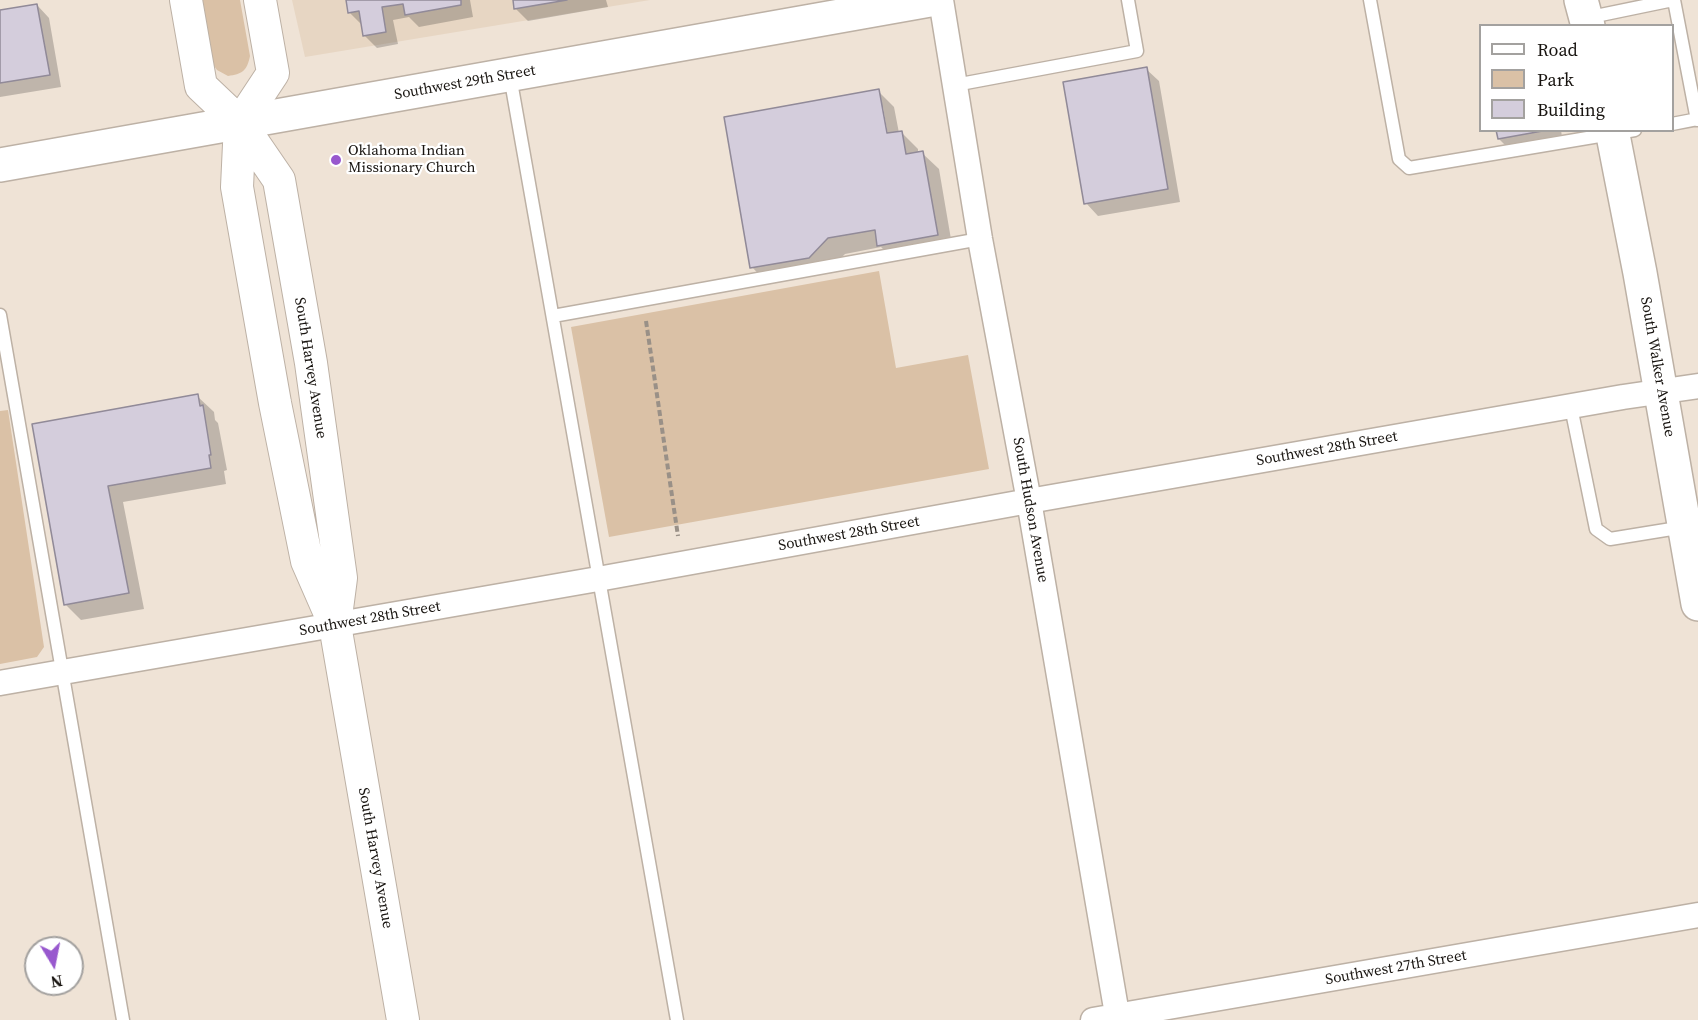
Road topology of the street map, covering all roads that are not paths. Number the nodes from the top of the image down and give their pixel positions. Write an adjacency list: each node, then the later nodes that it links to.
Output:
1 (186, 0): 13 (street, South Harvey Avenue)
2 (260, 0): 13 (street)
3 (930, 0): 10 (main road, Southwest 29th Street)
4 (941, 0): 11 (street, South Hudson Avenue)
5 (1128, 0): 11 (lane)
6 (1370, 0): 15 (lane)
7 (1673, 0): 8 (lane); 9 (lane)
8 (1585, 14)
9 (1678, 53): 12 (lane)
10 (510, 75): 13 (main road, Southwest 29th Street); 19 (lane)
11 (955, 85): 17 (street, South Hudson Avenue)
12 (1697, 119): 14 (lane)
13 (240, 123): 16 (main road, Southwest 29th Street); 27 (street, South Harvey Avenue); 27 (street, South Harvey Avenue)
14 (1674, 124)
15 (1620, 132): 21 (main road, South Walker Avenue)
16 (0, 165)
17 (980, 239): 19 (lane); 23 (street, South Hudson Avenue)
18 (0, 315): 28 (lane)
19 (553, 316): 25 (lane)
20 (1698, 386): 21 (street, Southwest 28th Street)
21 (1661, 392): 22 (street, Southwest 28th Street); 24 (main road, South Walker Avenue)
22 (1571, 407): 23 (street, Southwest 28th Street); 24 (lane)
23 (1029, 501): 25 (street, Southwest 28th Street); 31 (street, South Hudson Avenue)
24 (1684, 527): 26 (main road, South Walker Avenue)
25 (598, 579): 27 (street, Southwest 28th Street); 34 (lane)
26 (1698, 604)
27 (335, 625): 28 (street, Southwest 28th Street); 33 (street, South Harvey Avenue)
28 (62, 672): 29 (street, Southwest 28th Street); 32 (lane)
29 (0, 683)
30 (1698, 915): 31 (street, Southwest 27th Street)
31 (1117, 1018): 35 (street, Southwest 27th Street)
32 (123, 1020)
33 (403, 1020)
34 (677, 1020)
35 (1093, 1020)

